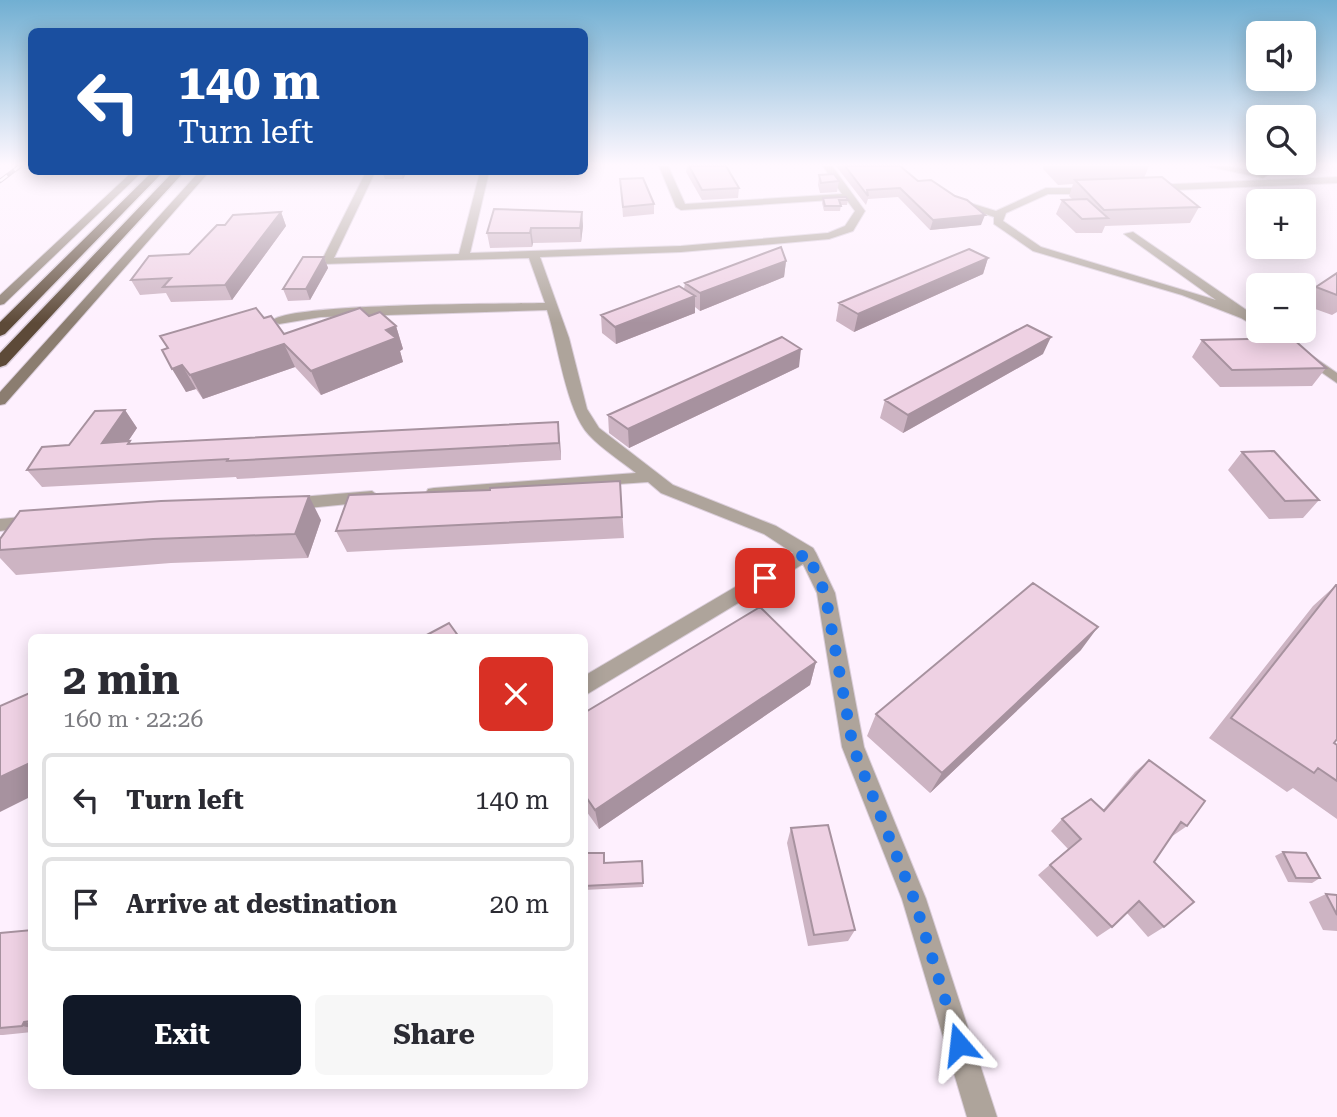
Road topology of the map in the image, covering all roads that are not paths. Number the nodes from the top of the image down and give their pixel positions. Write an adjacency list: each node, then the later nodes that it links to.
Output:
1 (87, 218): 12 (street)
2 (111, 218): 16 (highway)
3 (136, 218): 18 (highway)
4 (162, 218): 20 (street)
5 (348, 218): 11 (street)
6 (473, 218): 11 (street)
7 (858, 218): 10 (street)
8 (999, 218): 14 (street)
9 (1129, 234): 14 (street)
10 (533, 253): 11 (street); 13 (street)
11 (464, 256)
12 (0, 301)
13 (552, 306): 15 (street); 21 (street)
14 (1245, 315)
15 (279, 320)
16 (0, 331)
17 (1285, 343): 19 (street)
18 (0, 362)
19 (1337, 379)
20 (0, 401)
21 (651, 477): 22 (street); 27 (street)
22 (415, 494)
23 (388, 496): 24 (street)
24 (277, 504)
25 (55, 520): 26 (street)
26 (0, 524)
27 (807, 553): 28 (street); 29 (street)
28 (588, 685)
29 (982, 1117)

